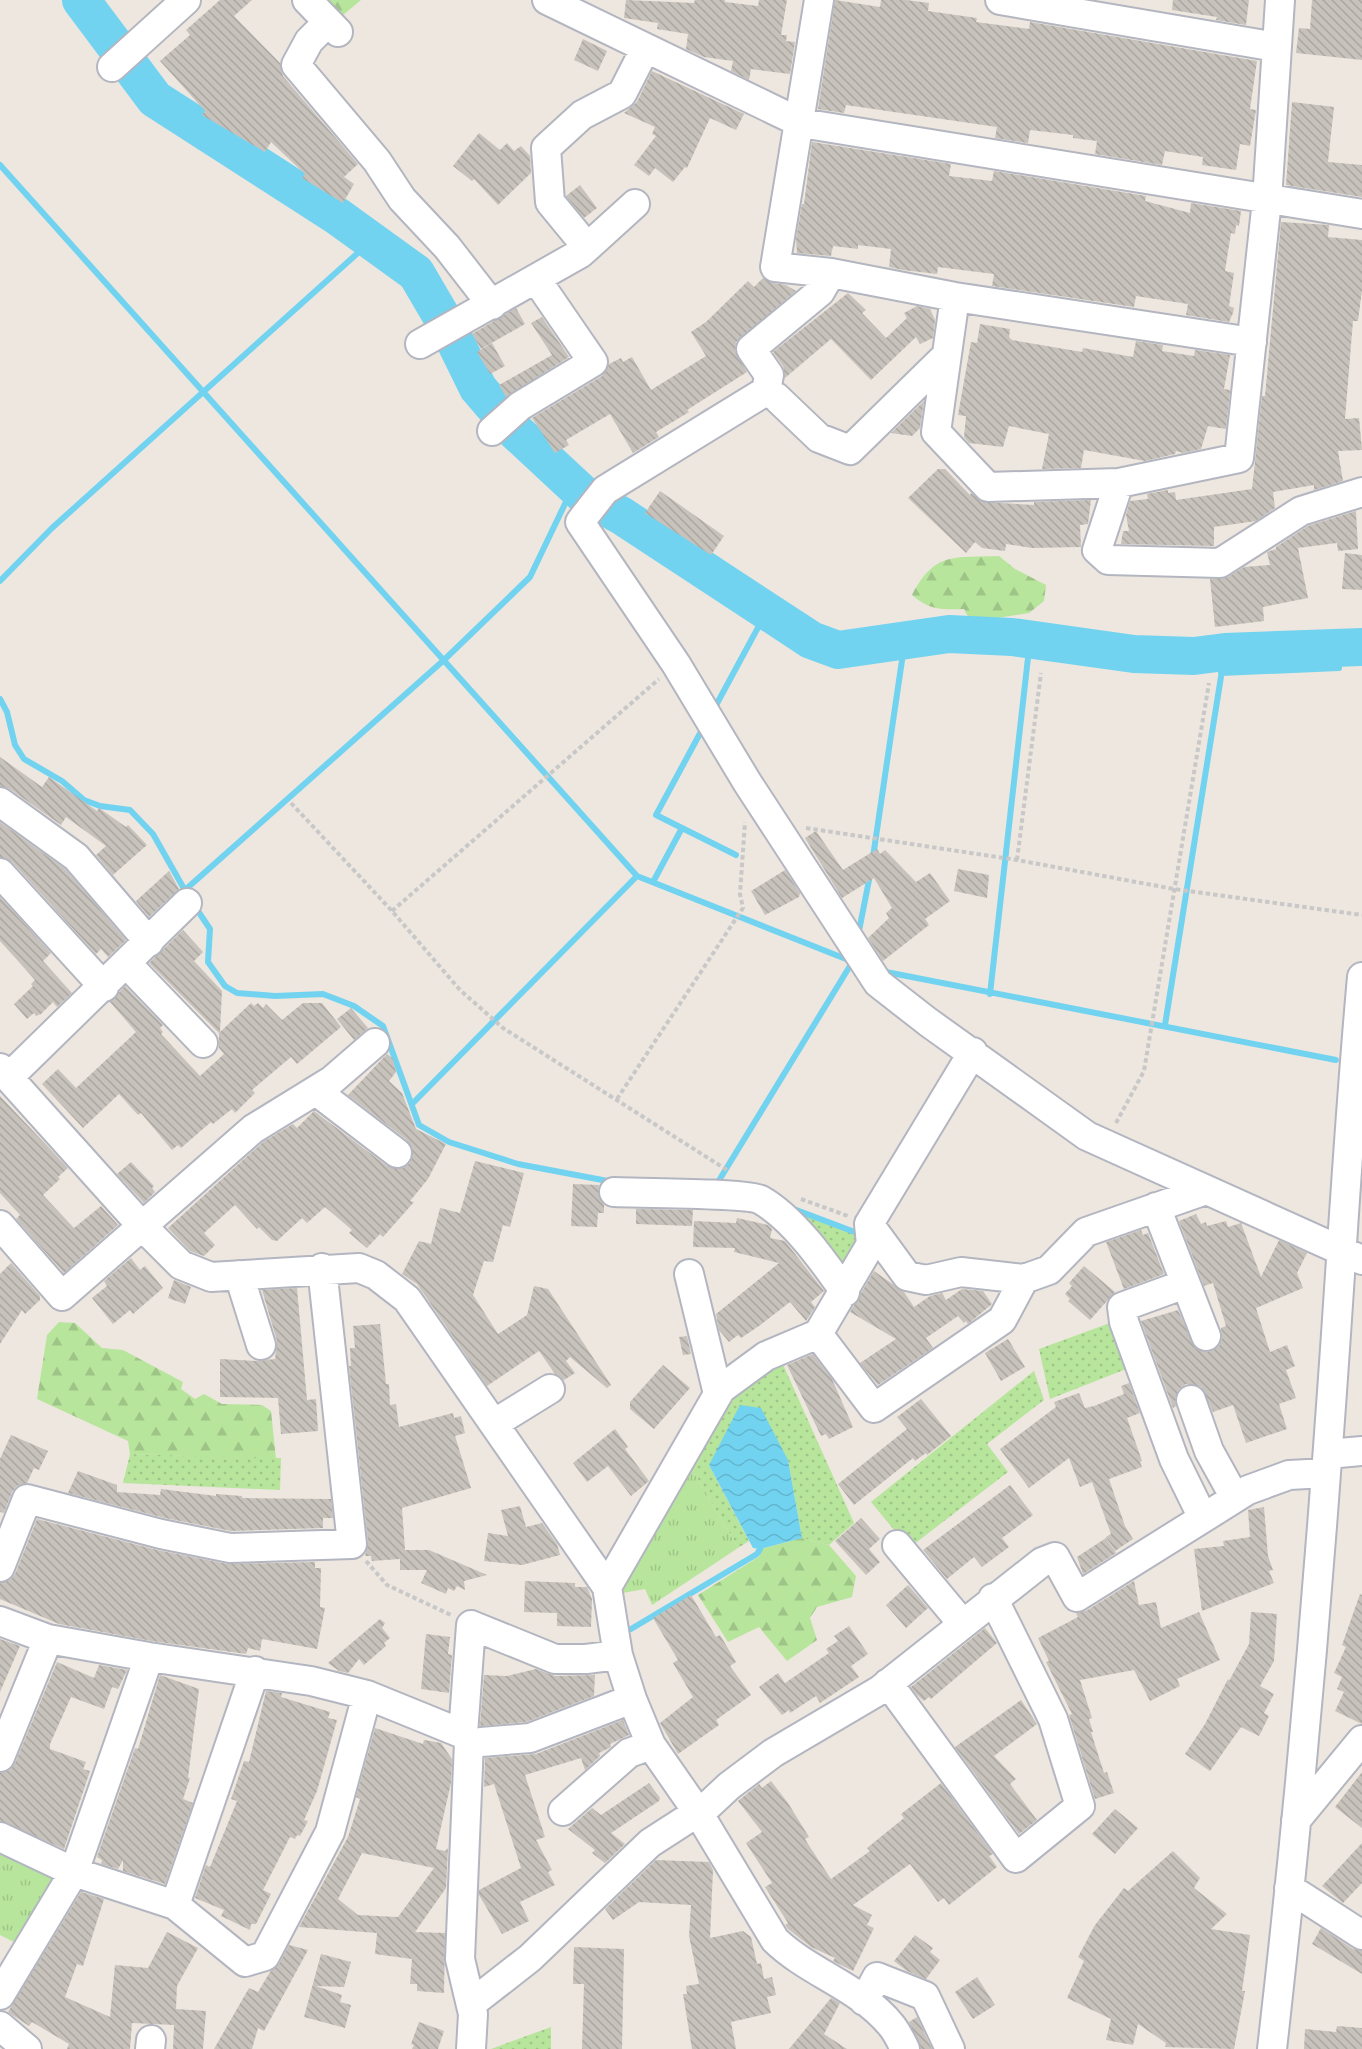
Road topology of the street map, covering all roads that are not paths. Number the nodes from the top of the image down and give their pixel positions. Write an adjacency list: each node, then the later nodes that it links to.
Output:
1 (186, 0): 9 (street)
2 (307, 0): 18 (street)
3 (548, 0): 8 (street)
4 (819, 0): 10 (street)
5 (1280, 0): 7 (street)
6 (1007, 1): 7 (street)
7 (1276, 47): 11 (street)
8 (645, 49): 10 (street); 14 (street)
9 (112, 67)
10 (801, 123): 11 (street); 15 (street)
11 (1266, 200): 13 (street); 19 (street)
12 (635, 204): 14 (street)
13 (1362, 214)
14 (587, 247): 16 (street)
15 (831, 273): 17 (street); 22 (street)
16 (536, 279): 18 (street); 23 (street)
17 (955, 297): 19 (street); 21 (street)
18 (492, 304): 20 (street)
19 (1252, 342): 24 (street)
20 (420, 344)
21 (946, 356): 22 (street); 24 (street)
22 (766, 391): 35 (street)
23 (492, 431)
24 (1119, 483): 25 (street)
25 (1362, 492)
26 (0, 802): 29 (street)
27 (0, 873): 32 (street)
28 (187, 903): 29 (street)
29 (149, 942): 30 (street)
30 (127, 964): 32 (street); 33 (street)
31 (1362, 977): 37 (street)
32 (104, 987): 36 (street)
33 (203, 1043)
34 (375, 1043): 38 (street)
35 (973, 1052): 40 (street); 43 (street)
36 (4, 1073): 45 (street)
37 (1357, 1082): 46 (street)
38 (316, 1090): 39 (street); 45 (street)
39 (397, 1153)
40 (1206, 1190): 42 (street); 46 (street)
41 (614, 1192): 52 (street)
42 (1156, 1207): 50 (street); 51 (street)
43 (869, 1224): 50 (street); 52 (street)
44 (0, 1225): 45 (street)
45 (142, 1226): 49 (street)
46 (1351, 1254): 61 (street)
47 (322, 1268): 49 (street); 59 (street); 65 (street)
48 (689, 1274): 57 (street)
49 (239, 1275): 55 (street)
50 (1024, 1279): 53 (street)
51 (1185, 1284): 54 (street); 63 (street)
52 (845, 1292): 53 (street)
53 (818, 1334): 57 (street)
54 (1206, 1335)
55 (261, 1345)
56 (550, 1389): 59 (street)
57 (718, 1394): 66 (street)
58 (1191, 1400): 62 (street)
59 (495, 1424): 66 (street)
60 (1362, 1451): 61 (street)
61 (1327, 1464): 62 (street); 83 (street)
62 (1235, 1498): 63 (street)
63 (1203, 1518): 67 (street)
64 (897, 1545): 69 (street)
65 (0, 1567)
66 (607, 1587): 71 (street)
67 (993, 1598): 69 (street); 74 (street)
68 (0, 1621): 70 (street)
69 (962, 1623): 74 (street)
70 (48, 1639): 72 (street); 80 (street)
71 (618, 1655): 76 (street); 77 (street)
72 (149, 1657): 73 (street); 85 (street)
73 (255, 1671): 75 (street); 87 (street)
74 (888, 1683): 82 (street)
75 (367, 1695): 77 (street); 87 (street)
76 (632, 1699): 77 (street); 79 (street)
77 (472, 1738): 91 (street)
78 (1362, 1740): 83 (street)
79 (651, 1746): 81 (street); 82 (street)
80 (0, 1757)
81 (562, 1811)
82 (698, 1813): 90 (street); 91 (street)
83 (1296, 1820): 86 (street)
84 (0, 1837): 85 (street)
85 (74, 1872): 87 (street); 89 (street)
86 (1289, 1888): 88 (street); 97 (street)
87 (175, 1905)
88 (1362, 1935)
89 (0, 1995)
90 (864, 2001): 95 (street); 96 (street)
91 (471, 2004): 94 (street)
92 (0, 2026): 93 (street)
93 (27, 2049)
94 (471, 2049)
95 (905, 2049)
96 (950, 2049)
97 (1272, 2049)

